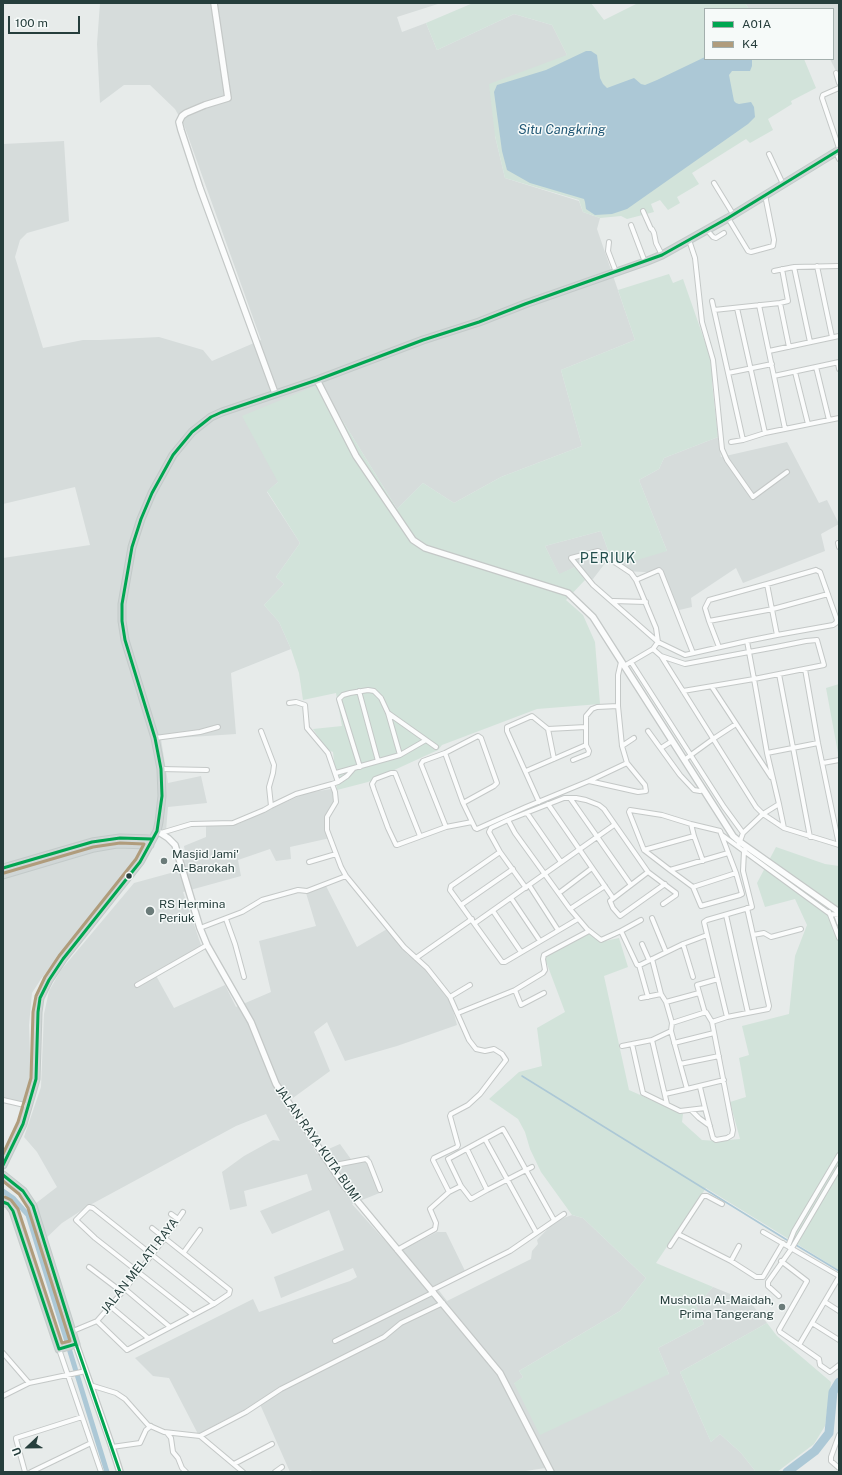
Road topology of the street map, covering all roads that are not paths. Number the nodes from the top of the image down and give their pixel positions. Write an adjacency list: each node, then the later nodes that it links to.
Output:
1 (214, 3): 44 (street)
2 (836, 73): 3 (street)
3 (839, 82)
4 (839, 88): 5 (street)
5 (838, 152): 8 (main road)
6 (769, 154): 8 (street)
7 (714, 183): 11 (street)
8 (783, 185): 9 (main road)
9 (766, 195): 11 (main road); 11 (street)
10 (643, 211): 17 (street)
11 (730, 216): 13 (main road)
12 (631, 225): 18 (street)
13 (707, 230): 14 (street); 15 (main road)
14 (724, 233)
15 (689, 240): 17 (main road); 52 (street)
16 (609, 242): 24 (street)
17 (662, 255): 18 (main road)
18 (645, 262): 24 (main road)
19 (817, 266): 20 (street); 21 (street); 31 (street)
20 (839, 266)
21 (794, 267): 22 (street); 32 (street)
22 (782, 269): 23 (street); 26 (street)
23 (774, 271)
24 (616, 272): 43 (main road)
25 (712, 300): 29 (street)
26 (780, 303): 27 (street); 33 (street)
27 (759, 305): 28 (street); 34 (street)
28 (737, 308): 29 (street); 38 (street)
29 (714, 310): 41 (street)
30 (839, 336): 31 (street)
31 (832, 337): 32 (street)
32 (810, 342): 33 (street)
33 (789, 346): 34 (street)
34 (769, 351): 36 (street)
35 (838, 362): 37 (street); 39 (street)
36 (772, 364): 38 (street); 42 (street)
37 (816, 367): 40 (street); 46 (street)
38 (750, 368): 41 (street); 49 (street)
39 (839, 369)
40 (795, 372): 42 (street); 47 (street)
41 (728, 373): 50 (street)
42 (774, 376): 48 (street)
43 (317, 380): 44 (main road); 69 (street)
44 (275, 393): 85 (main road)
45 (839, 418): 46 (street)
46 (829, 420): 47 (street)
47 (808, 424): 48 (street)
48 (785, 429): 49 (street)
49 (765, 433): 50 (street)
50 (743, 440): 51 (street)
51 (731, 442)
52 (787, 472)
53 (636, 580): 56 (street); 57 (street); 66 (street)
54 (767, 584): 55 (street); 58 (street); 59 (street)
55 (828, 594): 58 (street); 60 (street)
56 (613, 601): 57 (street); 61 (street)
57 (646, 602): 61 (street)
58 (773, 609): 59 (street); 60 (street)
59 (709, 621): 63 (street)
60 (777, 635): 62 (street)
61 (658, 642): 64 (street); 66 (street)
62 (746, 642): 63 (street); 65 (street)
63 (719, 647): 66 (street)
64 (654, 649): 67 (street); 68 (street)
65 (749, 652): 67 (street); 70 (street); 72 (street)
66 (693, 653)
67 (661, 656): 75 (street)
68 (631, 662): 69 (street); 99 (street)
69 (623, 664): 77 (street); 89 (street)
70 (805, 669): 71 (street); 90 (street)
71 (779, 674): 72 (street); 95 (street)
72 (754, 679): 73 (street); 97 (street)
73 (712, 687): 75 (street); 79 (street)
74 (359, 691): 78 (street); 104 (street); 107 (street)
75 (682, 692): 87 (street)
76 (288, 703): 112 (street)
77 (618, 706): 81 (street); 92 (street)
78 (388, 713): 88 (street); 98 (street)
79 (736, 724): 87 (street); 113 (street)
80 (218, 727): 85 (street)
81 (586, 727): 82 (street); 91 (street)
82 (548, 730): 100 (street); 111 (street)
83 (261, 731): 123 (street)
84 (648, 731): 94 (street)
85 (155, 738): 109 (main road)
86 (634, 738): 92 (street)
87 (713, 739): 99 (street); 127 (street)
88 (426, 740): 93 (street); 98 (street)
89 (672, 741): 94 (street); 102 (street)
90 (818, 743): 95 (street); 106 (street)
91 (586, 745): 100 (street); 101 (street)
92 (622, 746): 105 (street)
93 (436, 747)
94 (661, 748): 117 (street)
95 (794, 748): 97 (street); 141 (street)
96 (445, 753): 120 (street); 120 (street); 133 (street)
97 (767, 753): 113 (street)
98 (400, 755): 104 (street)
99 (691, 755): 102 (street); 124 (street)
100 (554, 760): 111 (street)
101 (573, 760)
102 (684, 760): 117 (street)
103 (839, 760): 106 (street)
104 (378, 761): 107 (street)
105 (627, 763): 114 (street); 114 (street)
106 (823, 763): 144 (street)
107 (360, 766): 108 (street)
108 (354, 768): 112 (street); 115 (street)
109 (161, 769): 110 (street); 135 (main road)
110 (207, 770)
111 (526, 771): 119 (street)
112 (336, 773): 115 (street)
113 (772, 779): 122 (street)
114 (589, 781): 119 (street)
115 (338, 782): 116 (street)
116 (332, 784): 123 (street); 150 (street)
117 (703, 790): 125 (street)
118 (570, 798): 121 (street); 132 (street); 140 (street)
119 (539, 802): 129 (street)
120 (463, 803): 129 (street)
121 (548, 804): 126 (street); 146 (street)
122 (778, 804): 127 (street); 134 (street)
123 (271, 806): 135 (street)
124 (724, 807): 125 (street); 137 (street)
125 (717, 812): 130 (street)
126 (527, 813): 128 (street); 153 (street)
127 (763, 814): 134 (street); 137 (street)
128 (508, 820): 148 (street); 160 (street)
129 (472, 822): 133 (street)
130 (724, 822): 136 (street); 143 (street)
131 (691, 824): 136 (street); 139 (street); 147 (street)
132 (614, 825): 140 (street); 159 (street)
133 (446, 827): 138 (street)
134 (784, 828): 141 (street)
135 (159, 832): 142 (main road); 188 (street, JALAN RAYA KUTA BUMI)
136 (721, 833): 143 (street); 149 (street)
137 (743, 833): 143 (street)
138 (420, 836): 138 (street)
139 (694, 836): 147 (street); 151 (street)
140 (597, 837): 146 (street); 165 (street)
141 (810, 837): 144 (street)
142 (151, 842): 156 (main road); 238 (main road)
143 (739, 844): 145 (street)
144 (839, 845)
145 (745, 849): 173 (street); 175 (street); 180 (street)
146 (579, 850): 153 (street); 155 (street)
147 (644, 850): 158 (street)
148 (500, 852): 157 (street); 174 (street)
149 (728, 853): 151 (street); 161 (street)
150 (336, 854): 152 (street); 163 (street)
151 (702, 861): 158 (street)
152 (309, 862)
153 (561, 862): 160 (street)
154 (3, 868): 156 (main road)
155 (592, 868): 167 (street); 169 (street)
156 (12, 869): 162 (main road)
157 (513, 869): 166 (street); 174 (street)
158 (670, 870): 168 (street)
159 (648, 872): 164 (street); 165 (street)
160 (545, 873): 166 (street); 169 (street)
161 (736, 873): 168 (street); 168 (street)
162 (3, 875)
163 (346, 876): 181 (street); 202 (street)
164 (666, 884): 171 (street); 172 (street)
165 (631, 885): 171 (street)
166 (528, 886): 170 (street); 190 (street)
167 (604, 886): 171 (street); 176 (street)
168 (693, 887)
169 (559, 893): 176 (street)
170 (511, 898): 177 (street); 196 (street)
171 (613, 898)
172 (663, 904)
173 (827, 904): 178 (street); 180 (street)
174 (461, 905): 182 (street)
175 (747, 908): 179 (street); 194 (street)
176 (570, 909): 184 (street)
177 (493, 911): 186 (street); 200 (street)
178 (837, 913): 180 (street); 187 (street)
179 (726, 914): 193 (street); 220 (street)
180 (830, 914): 195 (street)
181 (226, 918): 188 (street); 205 (street)
182 (472, 918): 186 (street); 202 (street)
183 (652, 918): 201 (street)
184 (578, 919): 190 (street); 191 (street)
185 (641, 920): 192 (street)
186 (475, 923): 200 (street)
187 (839, 923)
188 (200, 928): 199 (street, JALAN RAYA KUTA BUMI)
189 (801, 929): 194 (street)
190 (558, 930): 196 (street)
191 (589, 930): 192 (street); 210 (street)
192 (621, 931): 204 (street)
193 (707, 935): 198 (street); 207 (street)
194 (753, 935): 220 (street)
195 (839, 938)
196 (540, 941): 200 (street)
197 (642, 944): 203 (street)
198 (683, 944): 201 (street); 206 (street)
199 (207, 946): 208 (street); 246 (street, JALAN RAYA KUTA BUMI)
200 (522, 952)
201 (666, 952): 203 (street)
202 (416, 958): 214 (street)
203 (651, 959): 204 (street); 213 (street)
204 (639, 965): 215 (street)
205 (244, 977)
206 (693, 977)
207 (718, 980): 212 (street); 221 (street)
208 (137, 985)
209 (470, 985): 214 (street)
210 (515, 990): 211 (street); 218 (street)
211 (544, 993)
212 (699, 993): 217 (street); 219 (street)
213 (661, 994): 215 (street); 217 (street)
214 (450, 997): 218 (street)
215 (648, 997): 216 (street)
216 (641, 998)
217 (666, 1002): 223 (street)
218 (458, 1013): 255 (street)
219 (705, 1013): 222 (street); 223 (street)
220 (748, 1013): 221 (street)
221 (727, 1017): 222 (street)
222 (712, 1022): 225 (street)
223 (672, 1023): 224 (street)
224 (671, 1031): 226 (street); 227 (street)
225 (714, 1033): 227 (street); 230 (street)
226 (652, 1040): 228 (street); 235 (street)
227 (674, 1043): 231 (street)
228 (632, 1044): 229 (street); 237 (street)
229 (622, 1046)
230 (719, 1056): 231 (street); 232 (street)
231 (680, 1064): 234 (street)
232 (724, 1080): 233 (street); 241 (street)
233 (700, 1087): 234 (street); 239 (street)
234 (687, 1089): 235 (street)
235 (665, 1094): 237 (street)
236 (3, 1100): 238 (street)
237 (667, 1104): 240 (street)
238 (30, 1106): 245 (main road)
239 (705, 1108): 240 (street); 241 (street)
240 (692, 1111): 241 (street)
241 (710, 1126)
242 (485, 1140): 243 (street); 249 (street); 251 (street)
243 (467, 1149): 252 (street); 254 (street)
244 (839, 1155): 272 (street)
245 (3, 1165)
246 (330, 1166): 253 (street); 273 (street, JALAN RAYA KUTA BUMI)
247 (532, 1167): 249 (street)
248 (839, 1168): 272 (street)
249 (526, 1170): 251 (street); 262 (street)
250 (3, 1175): 293 (main road)
251 (507, 1180): 254 (street); 265 (street)
252 (462, 1186): 254 (street); 255 (street)
253 (380, 1190)
254 (488, 1190)
255 (449, 1192): 273 (street)
256 (3, 1202): 299 (main road)
257 (722, 1204): 267 (street)
258 (183, 1212): 261 (street, JALAN MELATI RAYA)
259 (171, 1214): 261 (street)
260 (564, 1214): 262 (street)
261 (178, 1219): 268 (street, JALAN MELATI RAYA)
262 (554, 1220): 265 (street)
263 (152, 1228): 268 (street)
264 (200, 1230): 274 (street)
265 (536, 1232): 282 (street)
266 (763, 1232): 269 (street)
267 (678, 1234): 270 (street); 276 (street)
268 (165, 1238): 274 (street); 275 (street, JALAN MELATI RAYA)
269 (784, 1243): 272 (street); 276 (street)
270 (670, 1246)
271 (739, 1246): 276 (street)
272 (790, 1247): 277 (street); 280 (street)
273 (397, 1250): 282 (street, JALAN RAYA KUTA BUMI)
274 (184, 1252): 286 (street)
275 (151, 1254): 279 (street, JALAN MELATI RAYA); 279 (street); 286 (street)
276 (731, 1261)
277 (781, 1261): 283 (street); 298 (street)
278 (89, 1267): 281 (street)
279 (137, 1272): 281 (street, JALAN MELATI RAYA); 289 (street)
280 (839, 1276): 284 (street)
281 (123, 1291): 287 (street, JALAN MELATI RAYA); 292 (street)
282 (433, 1291): 285 (street, JALAN RAYA KUTA BUMI); 296 (street)
283 (779, 1296)
284 (824, 1302): 288 (street); 291 (street)
285 (443, 1303): 311 (street); 328 (street, JALAN RAYA KUTA BUMI)
286 (214, 1304): 289 (street)
287 (110, 1306): 290 (street, JALAN MELATI RAYA); 294 (street)
288 (839, 1311)
289 (193, 1315): 292 (street)
290 (97, 1320): 293 (street); 294 (street)
291 (812, 1323): 295 (street); 298 (street)
292 (170, 1327): 294 (street)
293 (73, 1332): 297 (main road)
294 (148, 1338)
295 (839, 1340)
296 (335, 1342)
297 (74, 1344): 299 (main road); 302 (street)
298 (799, 1345): 301 (street)
299 (61, 1348): 303 (street)
300 (3, 1353): 304 (street)
301 (839, 1365)
302 (83, 1371): 303 (street); 305 (street)
303 (69, 1374): 304 (street); 307 (street)
304 (29, 1383): 306 (street)
305 (90, 1385): 308 (street); 314 (street)
306 (3, 1396)
307 (82, 1416): 312 (street); 320 (street)
308 (151, 1426): 309 (street); 314 (street)
309 (167, 1433): 311 (street); 319 (street)
310 (839, 1435): 318 (street)
311 (200, 1436): 315 (street)
312 (91, 1443): 316 (street); 323 (street)
313 (272, 1444): 315 (street)
314 (112, 1447): 324 (street)
315 (234, 1464): 326 (street)
316 (42, 1466): 321 (street); 322 (street)
317 (282, 1468): 327 (street)
318 (839, 1468)
319 (180, 1470): 325 (street)
320 (25, 1472)
321 (31, 1472)
322 (43, 1472)
323 (101, 1472)
324 (120, 1472)
325 (186, 1472)
326 (243, 1472)
327 (275, 1472)
328 (551, 1472)

